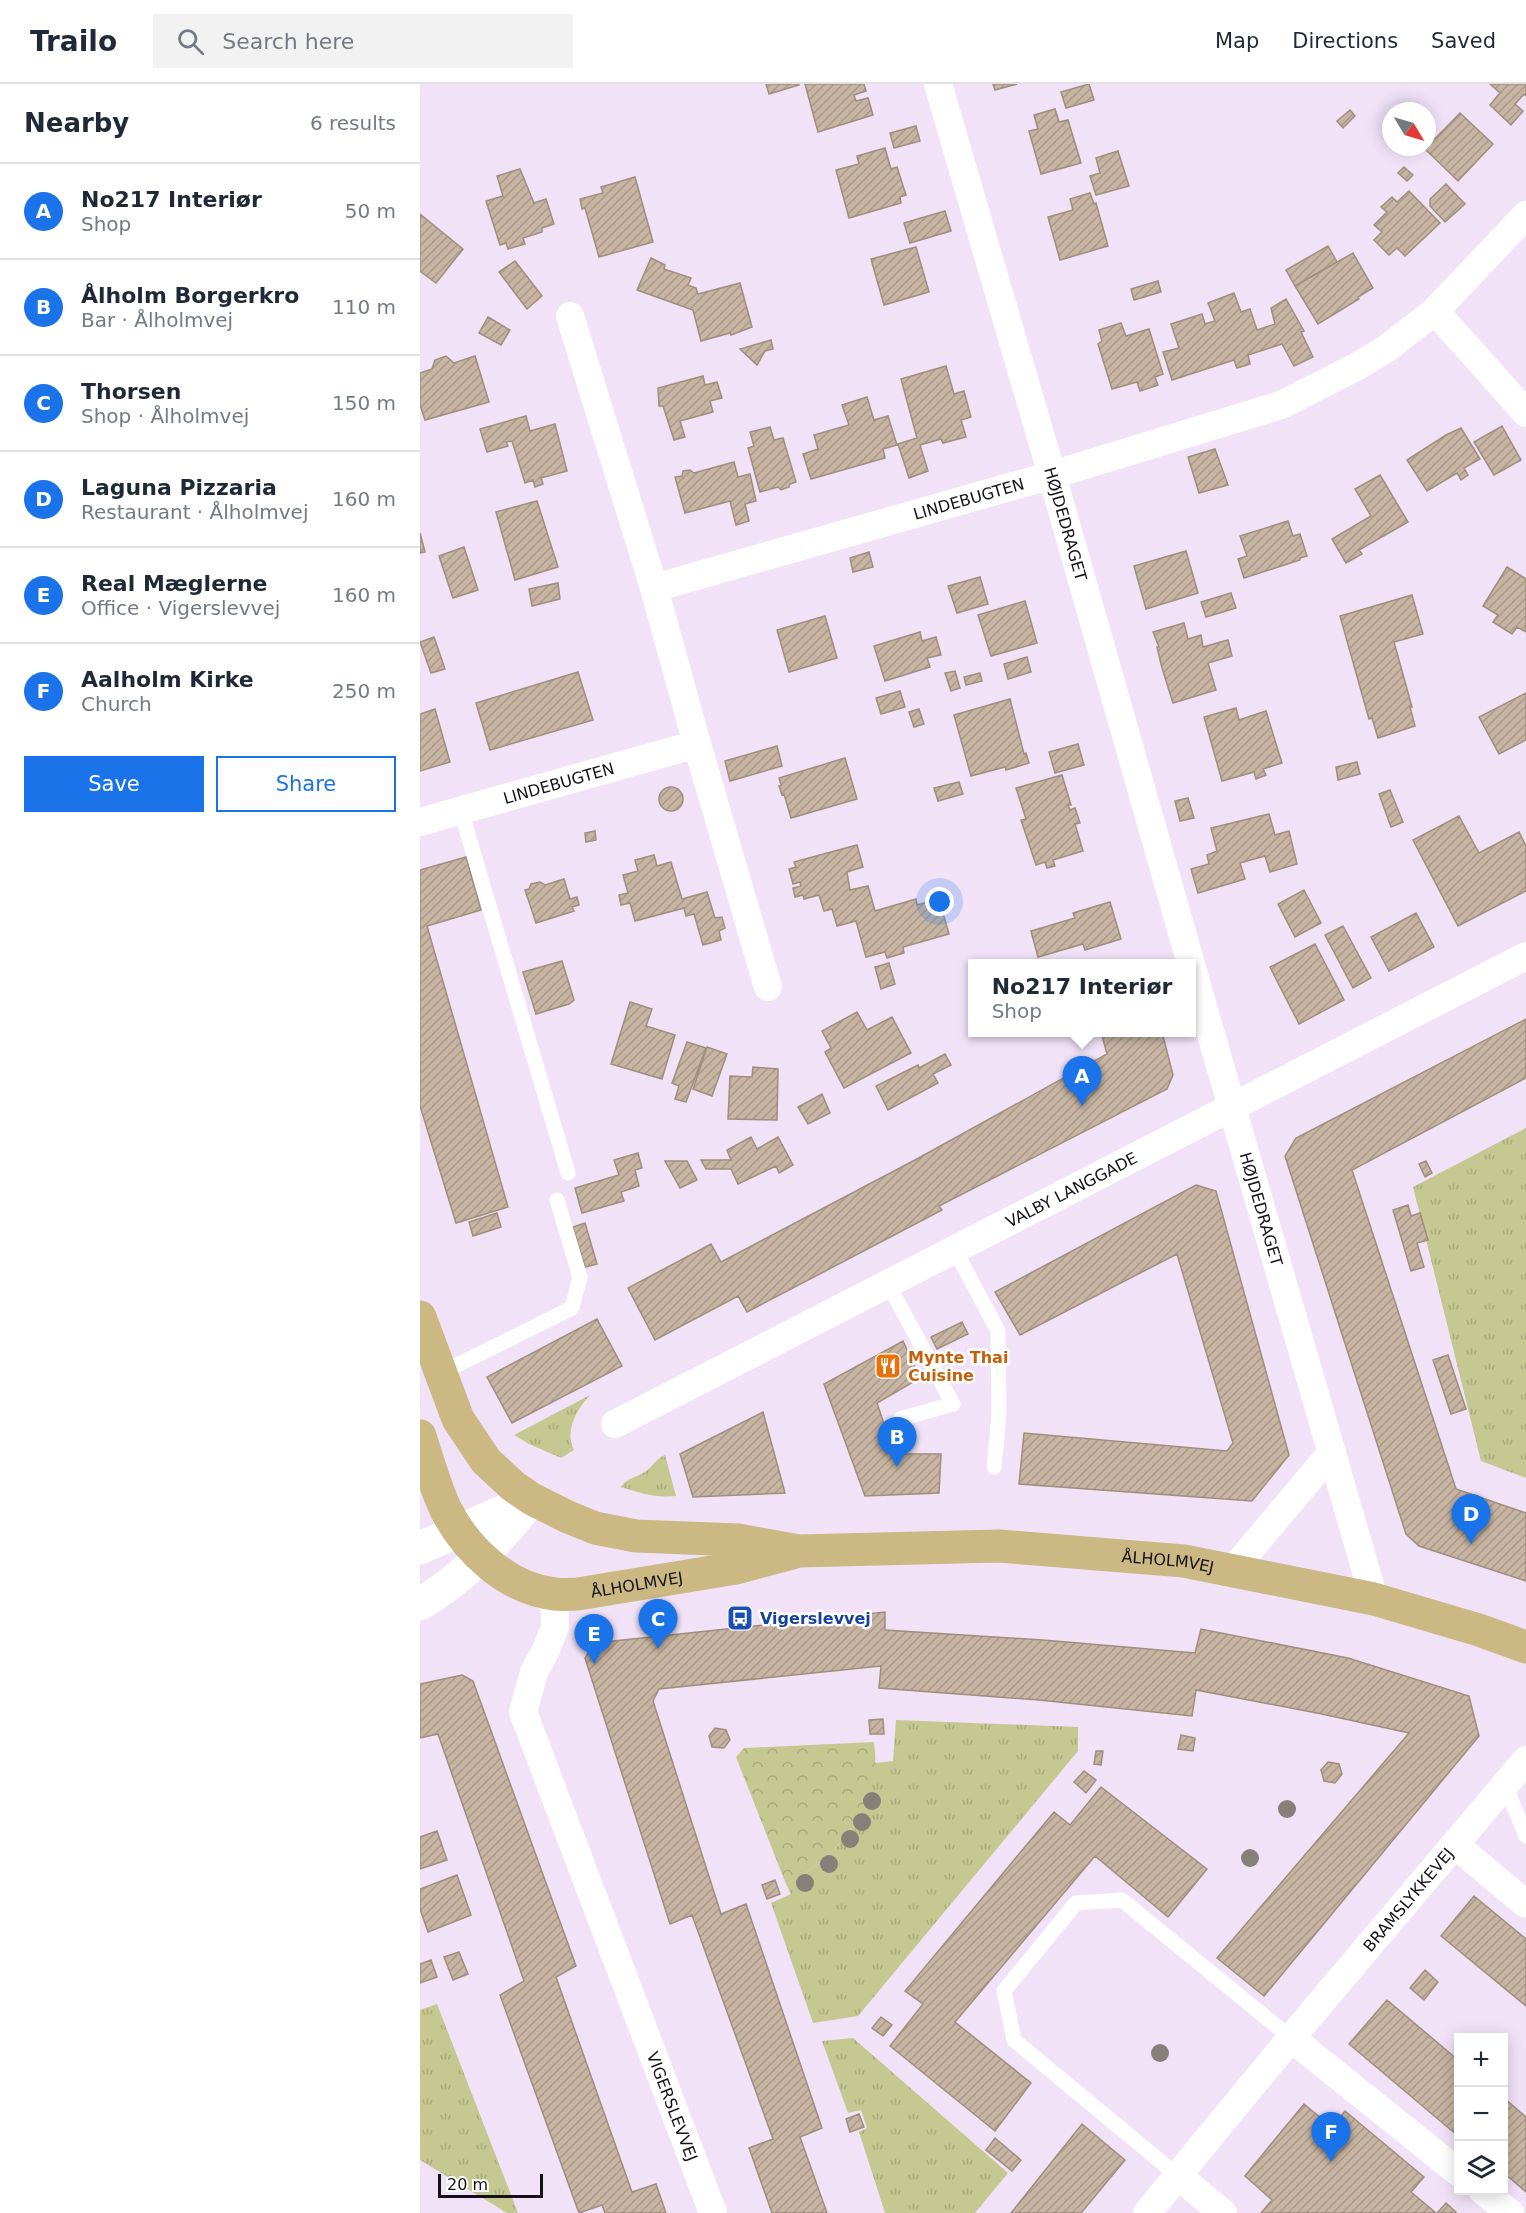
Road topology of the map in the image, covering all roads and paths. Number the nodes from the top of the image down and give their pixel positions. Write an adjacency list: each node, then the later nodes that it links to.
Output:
1 (938, 84): 6 (street, HØJDEDRAGET)
2 (1526, 215): 3 (street, LINDEBUGTEN)
3 (1435, 311): 5 (street); 6 (street, LINDEBUGTEN)
4 (570, 316): 7 (street)
5 (1526, 413)
6 (1052, 475): 7 (street, LINDEBUGTEN); 12 (street, HØJDEDRAGET)
7 (654, 588): 8 (street)
8 (697, 744): 9 (street, LINDEBUGTEN); 14 (street)
9 (461, 811): 10 (street, LINDEBUGTEN); 16 (lane)
10 (420, 822)
11 (1526, 956): 15 (street, VALBY LANGGADE)
12 (1190, 959)
13 (1196, 982): 15 (street, HØJDEDRAGET)
14 (768, 987)
15 (1232, 1108): 18 (street, VALBY LANGGADE); 25 (street, HØJDEDRAGET)
16 (568, 1173)
17 (557, 1200): 21 (lane)
18 (955, 1250): 19 (street, VALBY LANGGADE); 26 (lane)
19 (888, 1284): 22 (lane); 23 (street, VALBY LANGGADE)
20 (420, 1317): 21 (main road)
21 (441, 1373): 27 (main road)
22 (900, 1419)
23 (615, 1424)
24 (420, 1436): 28 (main road)
25 (1332, 1452): 32 (street); 34 (street, HØJDEDRAGET)
26 (994, 1467)
27 (532, 1499): 28 (street); 30 (main road, ÅLHOLMVEJ); 31 (street)
28 (460, 1533): 29 (street); 31 (main road, ÅLHOLMVEJ)
29 (420, 1548)
30 (799, 1551): 32 (main road, ÅLHOLMVEJ); 33 (main road, ÅLHOLMVEJ)
31 (482, 1558): 33 (main road, ÅLHOLMVEJ); 35 (street)
32 (1232, 1571): 34 (main road, ÅLHOLMVEJ)
33 (554, 1594): 46 (street, VIGERSLEVVEJ)
34 (1374, 1599): 36 (main road, ÅLHOLMVEJ)
35 (420, 1604)
36 (1526, 1647)
37 (1526, 1760): 38 (street, BRAMSLYKKEVEJ)
38 (1505, 1785): 39 (lane); 40 (street, BRAMSLYKKEVEJ)
39 (1526, 1836)
40 (1455, 1845): 41 (street); 42 (street, BRAMSLYKKEVEJ)
41 (1526, 1904)
42 (1291, 2038): 43 (street); 44 (street, BRAMSLYKKEVEJ); 44 (lane)
43 (1454, 2169)
44 (1178, 2176): 47 (street, BRAMSLYKKEVEJ); 48 (street)
45 (1488, 2195): 49 (street)
46 (713, 2213)
47 (1147, 2213)
48 (1223, 2213)
49 (1510, 2213)

